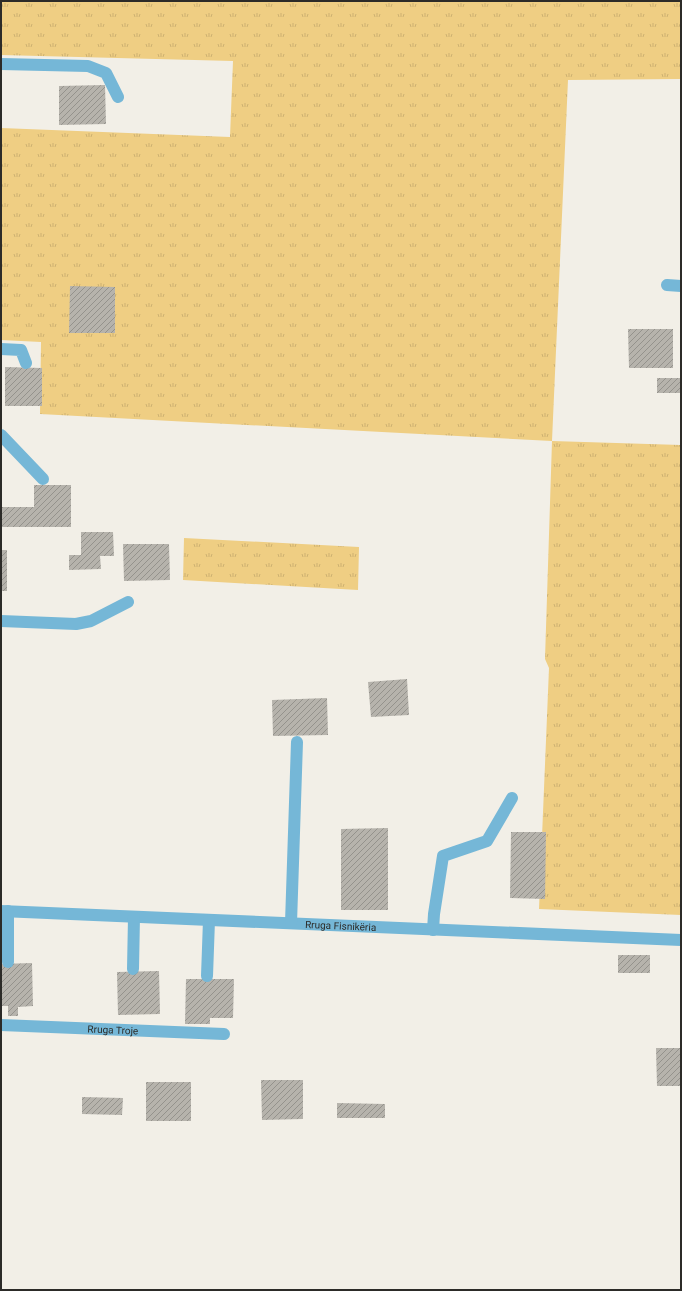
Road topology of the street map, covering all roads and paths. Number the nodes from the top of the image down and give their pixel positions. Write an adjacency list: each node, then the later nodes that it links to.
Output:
1 (1, 64): 2 (street)
2 (118, 97)
3 (668, 285): 4 (street)
4 (681, 286)
5 (1, 350): 6 (street)
6 (26, 363)
7 (1, 435): 8 (street)
8 (43, 479)
9 (128, 602): 10 (street)
10 (1, 621)
11 (296, 742): 16 (street)
12 (512, 798): 17 (street)
13 (4, 911): 14 (street, Rruga Fisnikëria); 19 (street)
14 (134, 917): 15 (street, Rruga Fisnikëria); 20 (street)
15 (208, 920): 16 (street, Rruga Fisnikëria); 21 (street)
16 (291, 923): 17 (street, Rruga Fisnikëria)
17 (433, 930): 18 (street, Rruga Fisnikëria)
18 (681, 940)
19 (8, 962)
20 (133, 969)
21 (207, 976)
22 (1, 1025): 23 (street, Rruga Troje)
23 (224, 1034)

